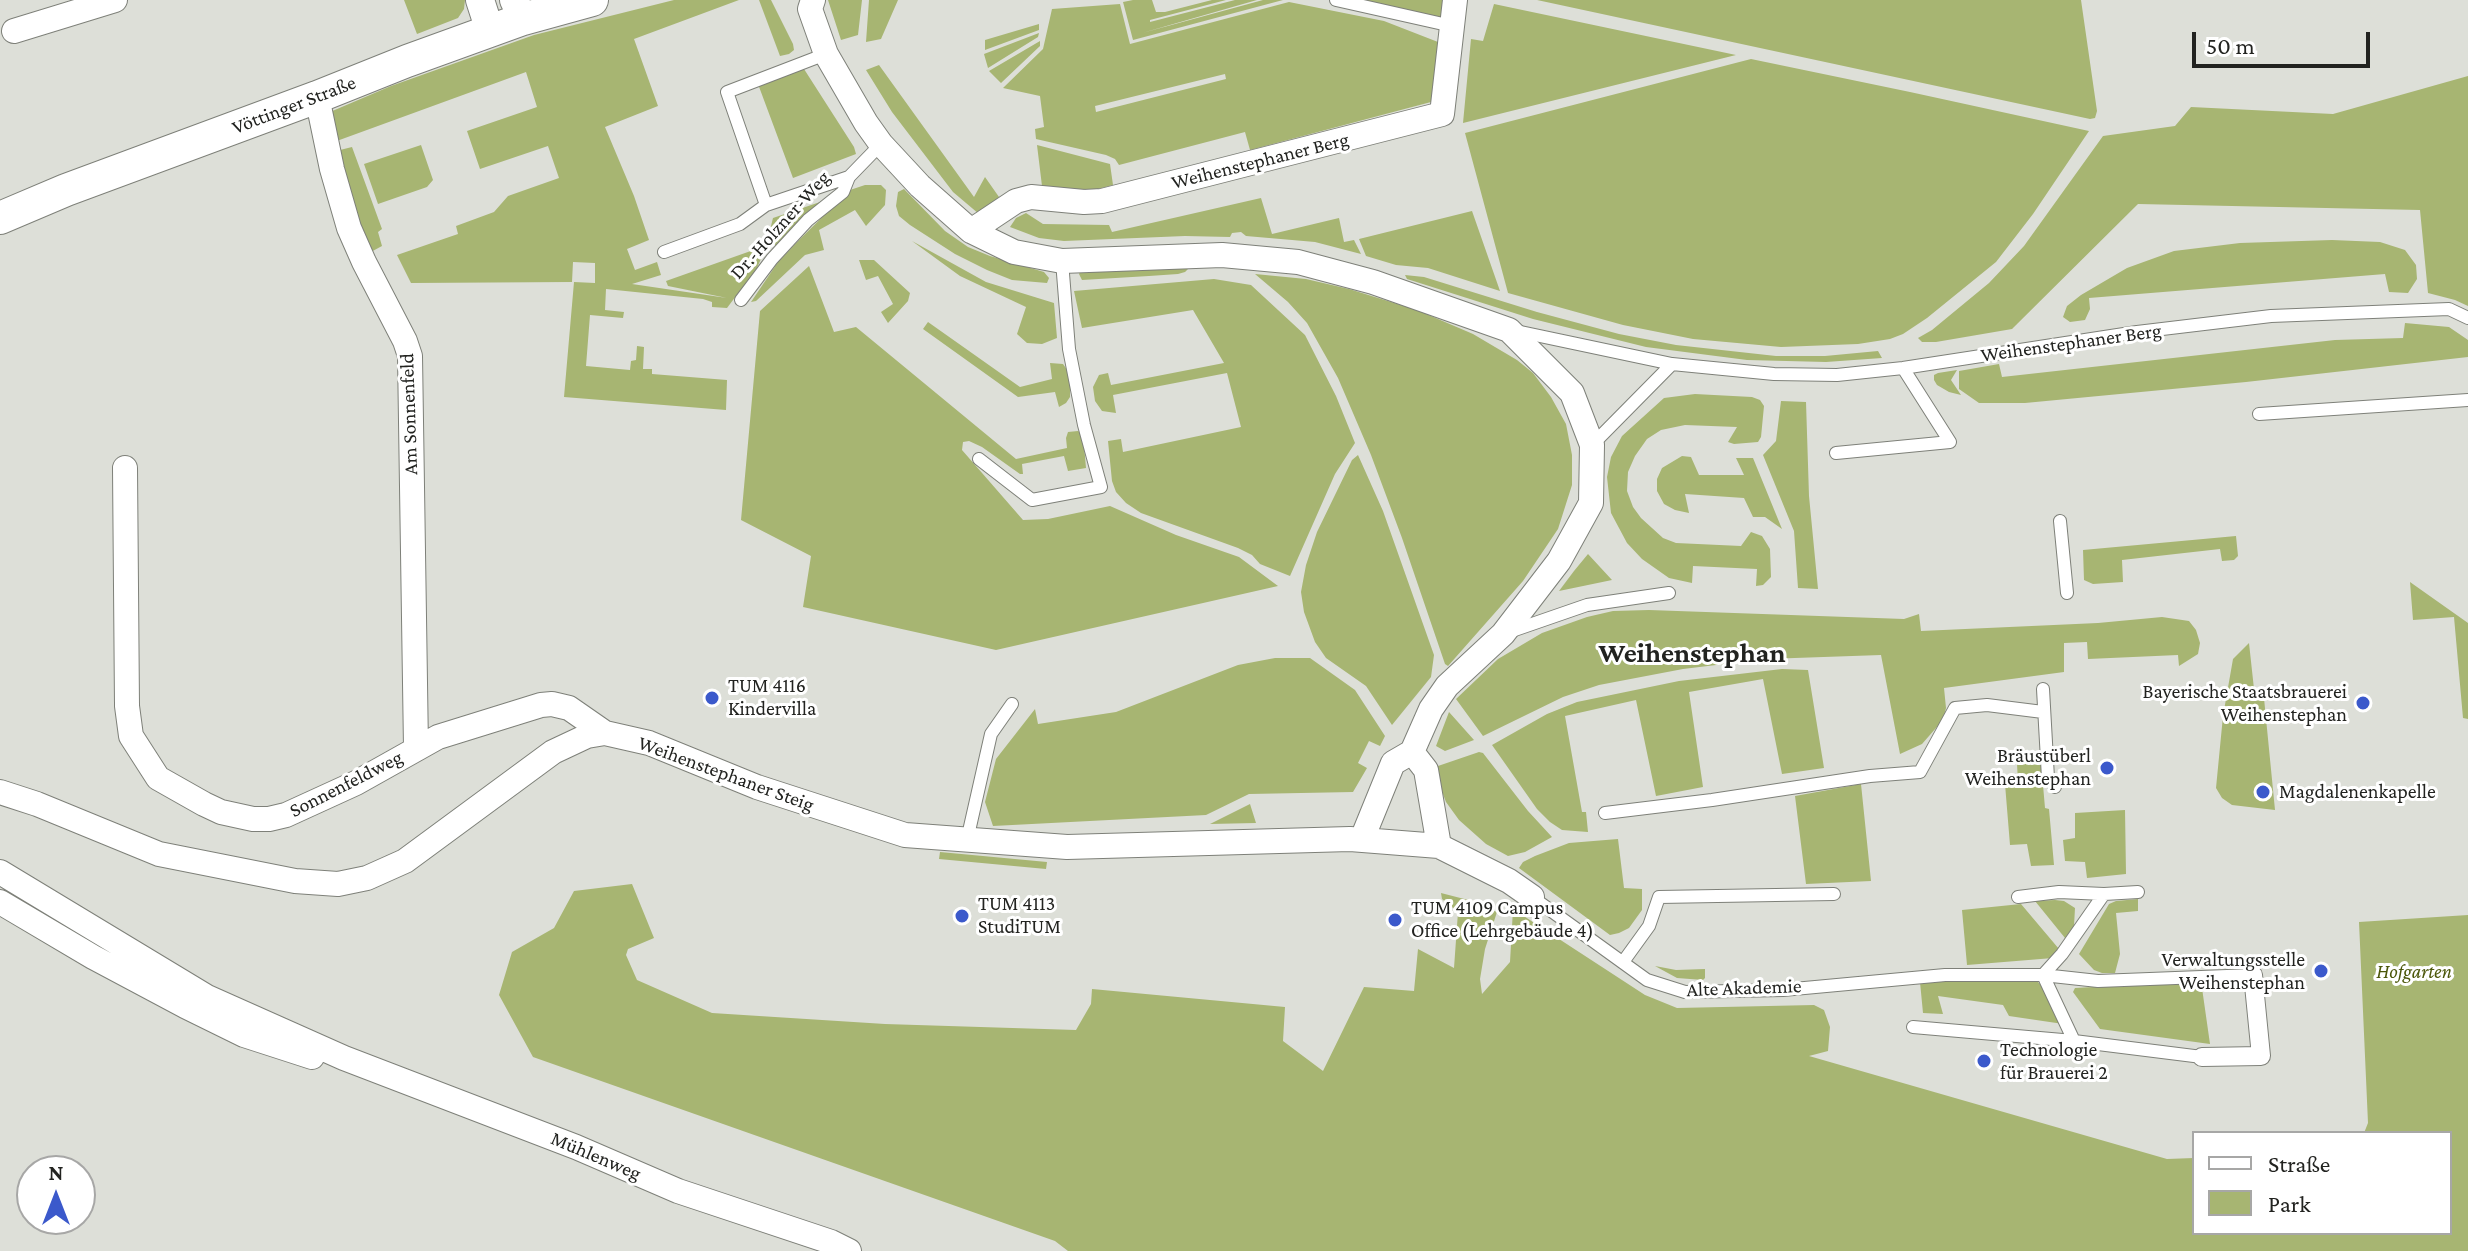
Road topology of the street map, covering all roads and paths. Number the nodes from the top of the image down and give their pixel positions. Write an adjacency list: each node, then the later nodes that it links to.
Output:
1 (115, 0): 9 (street)
2 (480, 0): 10 (street)
3 (592, 0): 7 (main road, Vöttinger Straße)
4 (1336, 0): 8 (lane)
5 (1455, 0): 8 (street, Weihenstephaner Berg)
6 (806, 3): 11 (street, Weihenstephaner Berg)
7 (518, 9): 10 (main road, Vöttinger Straße)
8 (1452, 26): 17 (street, Weihenstephaner Berg)
9 (14, 31)
10 (490, 31): 12 (main road, Vöttinger Straße)
11 (826, 54): 13 (street, Weihenstephaner Berg); 15 (lane)
12 (317, 97): 16 (main road, Vöttinger Straße); 39 (street, Am Sonnenfeld)
13 (881, 144): 14 (lane, Dr.-Holzner-Weg); 17 (street, Weihenstephaner Berg)
14 (849, 177): 15 (lane); 20 (lane, Dr.-Holzner-Weg)
15 (766, 205): 18 (lane)
16 (0, 218)
17 (971, 231): 19 (street, Weihenstephaner Berg)
18 (664, 252)
19 (1062, 261): 22 (street, Weihenstephaner Berg); 29 (lane)
20 (741, 300)
21 (2466, 318): 24 (lane, Weihenstephaner Berg)
22 (1509, 330): 23 (lane, Weihenstephaner Berg); 27 (street, Weihenstephaner Berg)
23 (1672, 364): 24 (lane, Weihenstephaner Berg); 27 (lane)
24 (1903, 368): 28 (lane)
25 (2468, 400): 26 (lane)
26 (2259, 414)
27 (1592, 445): 34 (street, Weihenstephaner Berg)
28 (1836, 453)
29 (979, 459)
30 (125, 468): 39 (street, Sonnenfeldweg)
31 (2060, 521): 33 (lane)
32 (1669, 593): 34 (lane, Weihenstephaner Berg)
33 (2067, 593)
34 (1503, 634): 40 (street, Weihenstephaner Berg)
35 (2043, 689): 37 (lane)
36 (1012, 704): 45 (lane)
37 (2043, 712): 41 (lane); 43 (lane)
38 (605, 733): 39 (street, Sonnenfeldweg); 42 (street); 45 (street, Weihenstephaner Steig)
39 (416, 748)
40 (1412, 752): 44 (street, Weihenstephaner Berg); 46 (street)
41 (2055, 787)
42 (0, 792)
43 (1605, 813)
44 (1362, 839): 45 (street, Weihenstephaner Steig); 46 (street)
45 (967, 840)
46 (1439, 846): 51 (street, Alte Akademie)
47 (0, 872): 60 (street, Mühlenweg)
48 (2138, 892): 50 (lane)
49 (1834, 894): 54 (lane)
50 (2104, 894): 52 (lane); 55 (lane)
51 (1532, 897): 54 (lane, Alte Akademie)
52 (2018, 897)
53 (0, 902): 60 (street, Mühlenweg)
54 (1623, 962): 55 (lane, Alte Akademie)
55 (2043, 975): 56 (lane, Alte Akademie); 58 (lane)
56 (2253, 975): 59 (street, Alte Akademie)
57 (1913, 1027): 58 (lane, Alte Akademie)
58 (2074, 1041): 59 (lane, Alte Akademie)
59 (2202, 1057)
60 (344, 1058): 61 (street, Mühlenweg)
61 (849, 1251)

